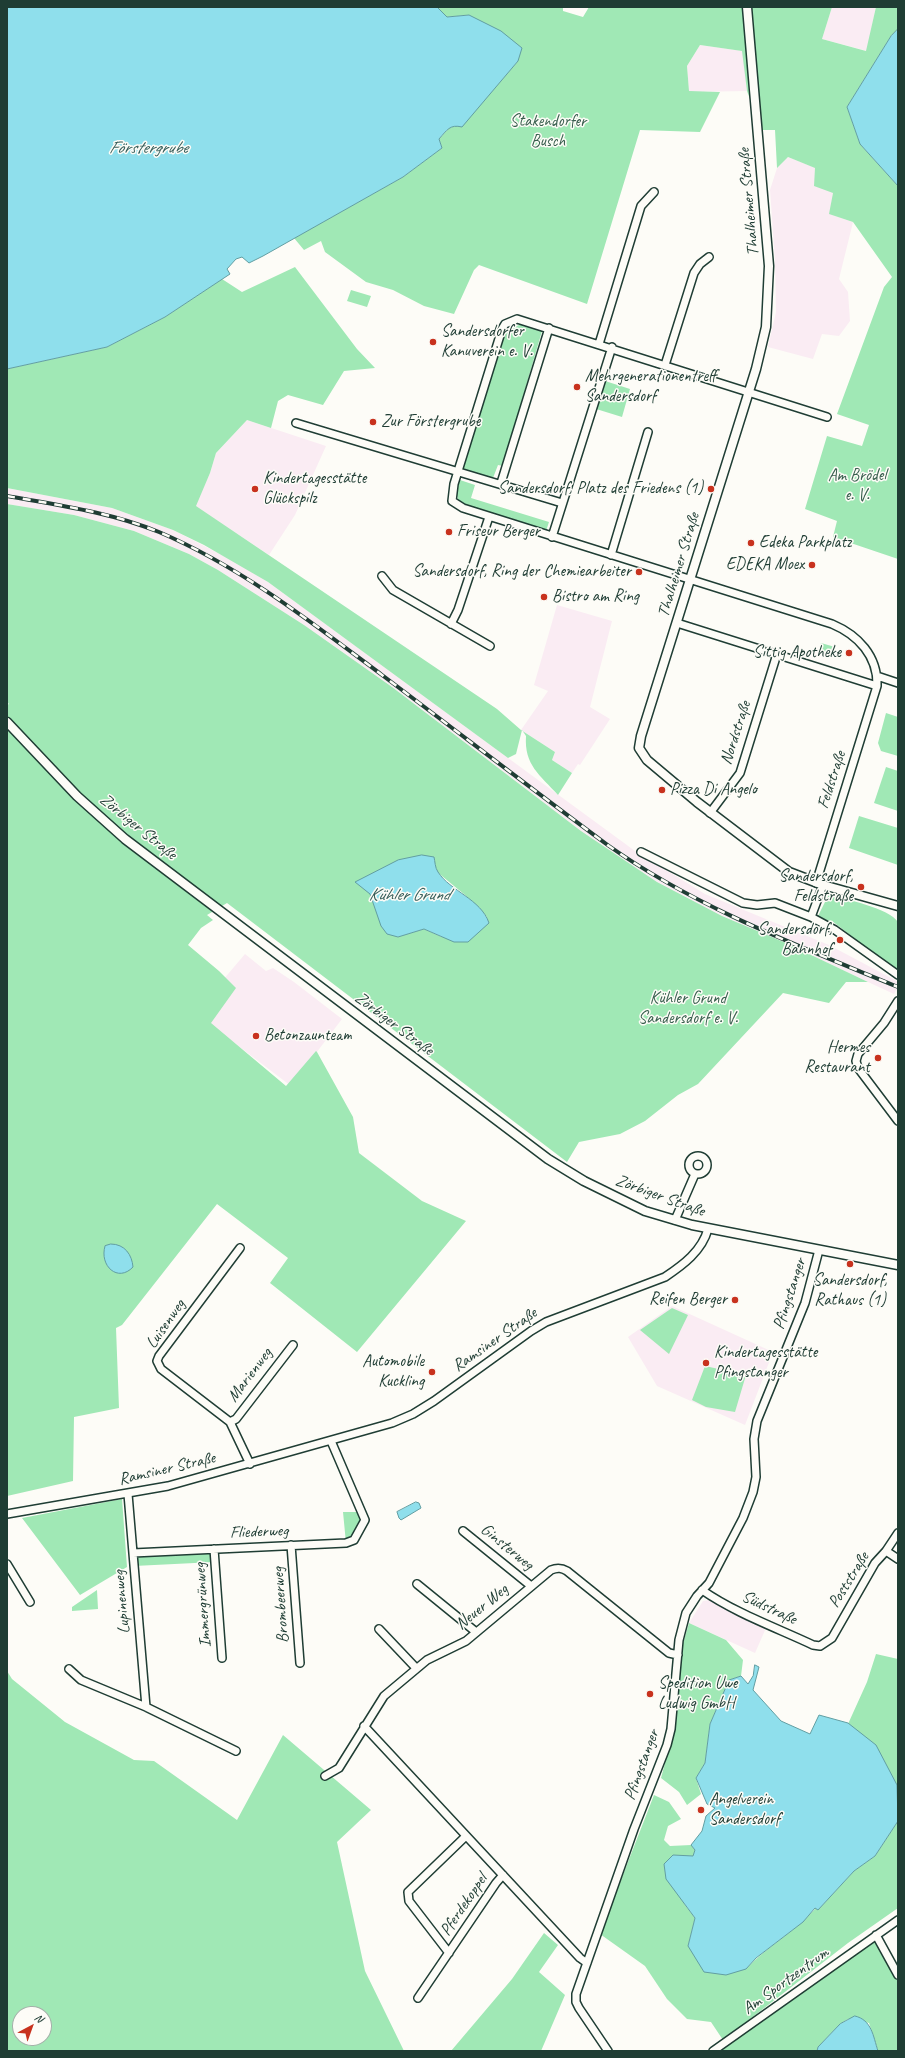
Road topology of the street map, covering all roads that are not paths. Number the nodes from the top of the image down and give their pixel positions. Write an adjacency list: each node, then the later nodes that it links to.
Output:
1 (747, 7): 8 (street, Thalheimer Straße)
2 (654, 192): 5 (street)
3 (709, 256): 7 (street)
4 (550, 328): 5 (street); 12 (street); 13 (street)
5 (599, 344): 6 (street)
6 (612, 348): 7 (street); 14 (street)
7 (665, 365): 8 (street)
8 (749, 392): 9 (street); 19 (street, Thalheimer Straße)
9 (827, 417)
10 (296, 422): 12 (street)
11 (648, 432): 17 (street)
12 (458, 471): 13 (street); 15 (street)
13 (501, 483): 14 (street)
14 (562, 503): 16 (street)
15 (489, 516): 16 (street); 21 (street)
16 (552, 537): 17 (street)
17 (611, 555): 19 (street)
18 (382, 576): 21 (street)
19 (690, 580): 20 (street, Thalheimer Straße); 24 (street)
20 (677, 623): 23 (street); 28 (street, Thalheimer Straße)
21 (451, 624): 22 (street)
22 (490, 646)
23 (777, 654): 26 (street); 28 (street, Nordstraße)
24 (877, 676): 25 (street); 26 (street, Feldstraße)
25 (898, 683)
26 (876, 686): 30 (street, Feldstraße)
27 (7, 722): 37 (street, Zörbiger Straße)
28 (710, 813): 30 (street)
29 (641, 852): 32 (street)
30 (819, 884): 31 (street); 32 (street, Feldstraße)
31 (898, 906)
32 (811, 917): 33 (street)
33 (898, 975)
34 (898, 1001): 35 (street)
35 (898, 1121)
36 (695, 1174): 37 (street)
37 (674, 1220): 38 (street, Zörbiger Straße)
38 (708, 1229): 40 (street, Zörbiger Straße); 44 (street, Ramsiner Straße)
39 (240, 1248): 43 (street, Luisenweg)
40 (819, 1250): 41 (street, Zörbiger Straße); 58 (street, Pfingstanger)
41 (898, 1265)
42 (293, 1345): 43 (street, Marienweg)
43 (230, 1422): 45 (street, Luisenweg)
44 (331, 1441): 45 (street, Ramsiner Straße); 50 (street, Fliederweg)
45 (250, 1464): 46 (street, Ramsiner Straße)
46 (128, 1494): 47 (street, Ramsiner Straße); 53 (street, Lupinenweg)
47 (7, 1514)
48 (463, 1531): 57 (street, Ginsterweg)
49 (898, 1533): 52 (street, Poststraße)
50 (291, 1545): 51 (street, Fliederweg); 65 (street, Brombeerweg)
51 (214, 1549): 53 (street, Fliederweg); 64 (street, Immergrünweg)
52 (886, 1551): 54 (street); 62 (street, Poststraße)
53 (133, 1553): 68 (street, Lupinenweg)
54 (898, 1558)
55 (7, 1564): 59 (street)
56 (417, 1584): 61 (street)
57 (531, 1586): 61 (street, Neuer Weg); 63 (street, Neuer Weg)
58 (702, 1590): 62 (street, Südstraße); 63 (street, Pfingstanger)
59 (30, 1602)
60 (379, 1629): 66 (street)
61 (476, 1632): 66 (street, Neuer Weg)
62 (826, 1644)
63 (678, 1656): 77 (street, Pfingstanger)
64 (222, 1658)
65 (300, 1663)
66 (416, 1668): 69 (street, Neuer Weg)
67 (69, 1669): 68 (street)
68 (146, 1707): 70 (street)
69 (364, 1726): 71 (street, Neuer Weg); 72 (street)
70 (236, 1751)
71 (326, 1776)
72 (466, 1836): 73 (street); 76 (street, Pferdekoppel)
73 (503, 1875): 76 (street, Pferdekoppel); 77 (street)
74 (898, 1920): 75 (street, Am Sportzentrum)
75 (876, 1935): 78 (street); 81 (street, Am Sportzentrum)
76 (449, 1952): 79 (street, Pferdekoppel)
77 (587, 1963): 80 (street, Pfingstanger)
78 (898, 1975)
79 (418, 1998)
80 (608, 2051)
81 (713, 2051)

